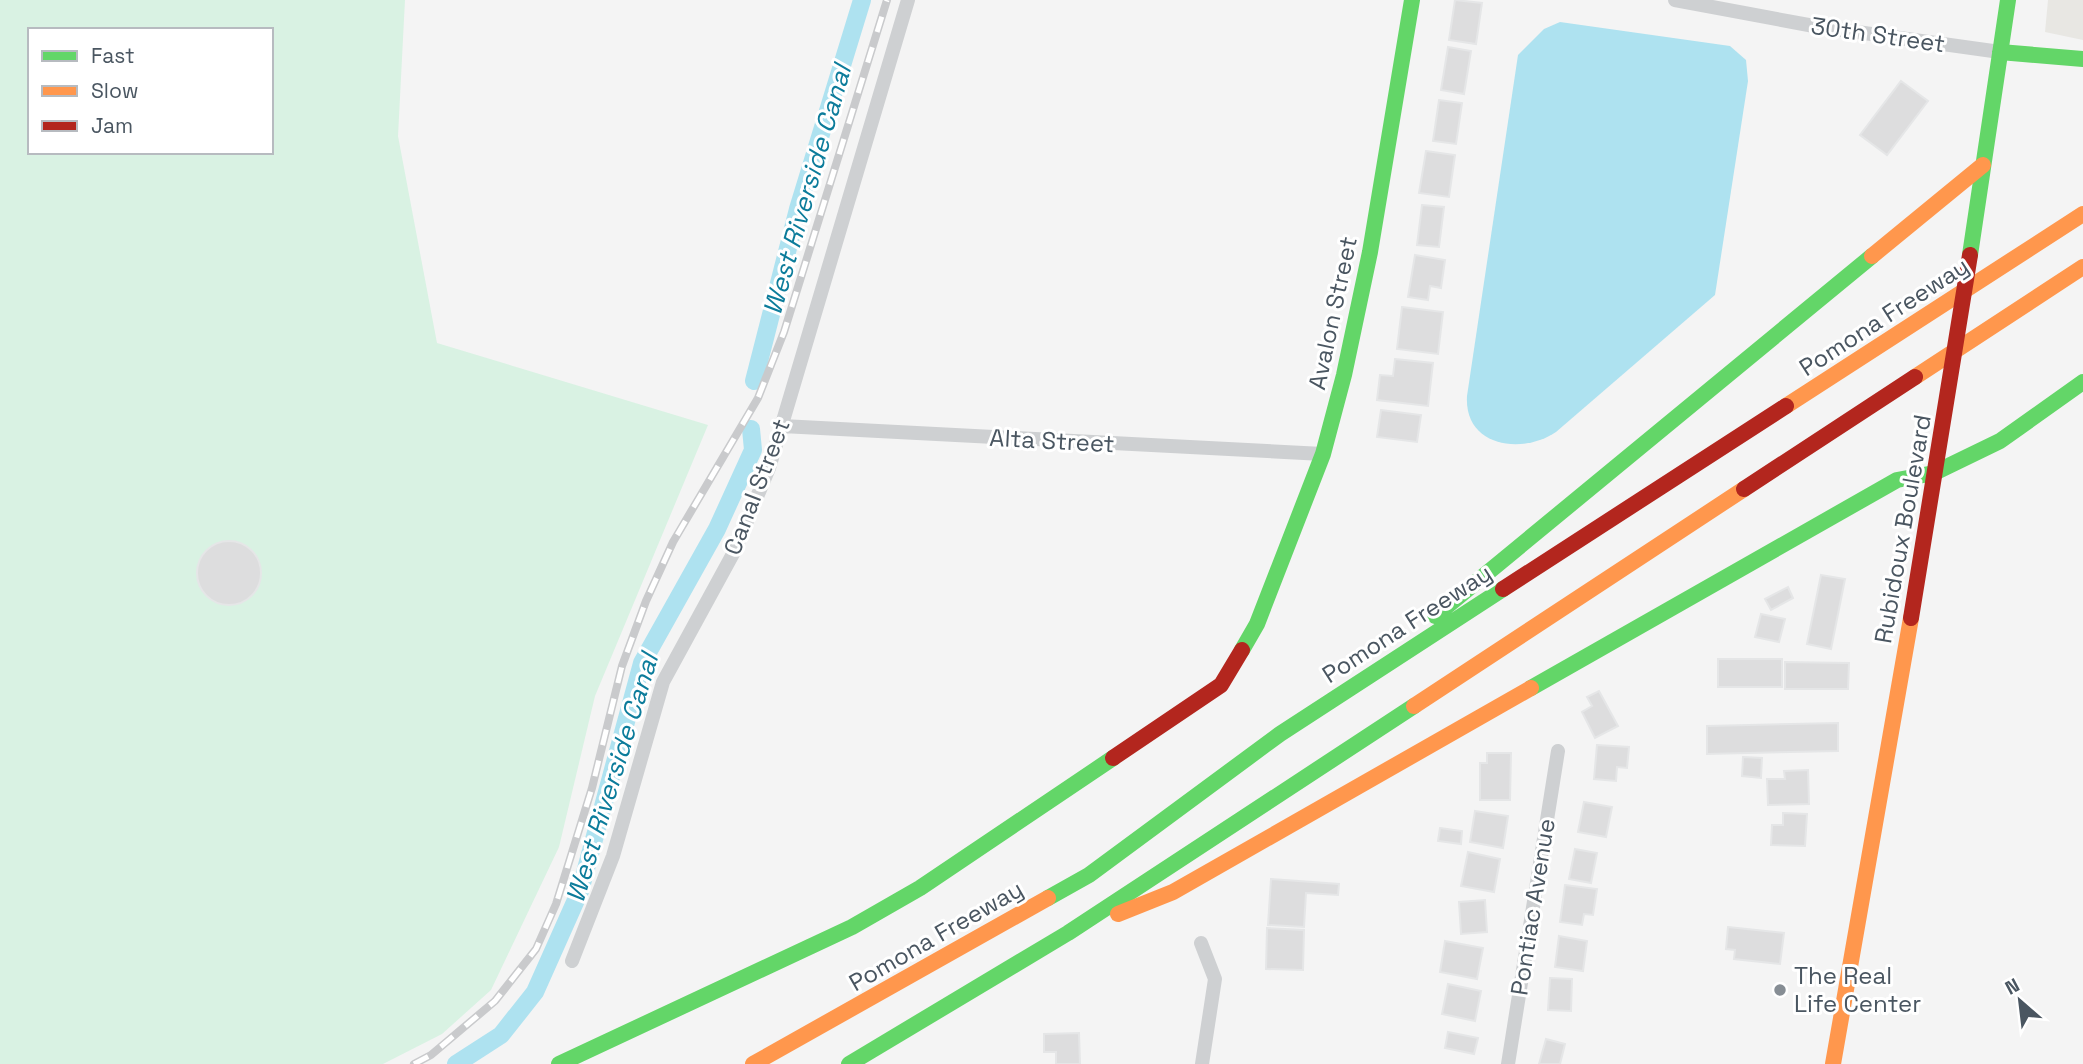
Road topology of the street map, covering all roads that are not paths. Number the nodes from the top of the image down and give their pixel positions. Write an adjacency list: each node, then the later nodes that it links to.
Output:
1 (908, 0): 11 (street, Canal Street)
2 (1412, 0): 12 (main road, Avalon Street)
3 (1675, 0): 5 (street, 30th Street)
4 (2008, 0): 5 (main road, Rubidoux Boulevard)
5 (2000, 52): 6 (main road); 7 (main road, Rubidoux Boulevard)
6 (2083, 59)
7 (1983, 165): 13 (main road, Rubidoux Boulevard); 14 (main road)
8 (2083, 214): 14 (main road, Pomona Freeway)
9 (2083, 267): 16 (main road)
10 (2083, 382): 13 (main road)
11 (782, 426): 12 (street, Alta Street); 18 (street, Canal Street)
12 (1323, 454): 19 (main road, Avalon Street)
13 (1934, 473): 16 (main road); 24 (main road, Rubidoux Boulevard)
14 (1280, 734): 20 (main road, Pomona Freeway)
15 (1558, 751): 23 (street, Pontiac Avenue)
16 (1068, 933): 21 (main road)
17 (1201, 943): 22 (street)
18 (572, 961)
19 (559, 1064)
20 (753, 1064)
21 (849, 1064)
22 (1202, 1064)
23 (1508, 1064)
24 (1833, 1064)

